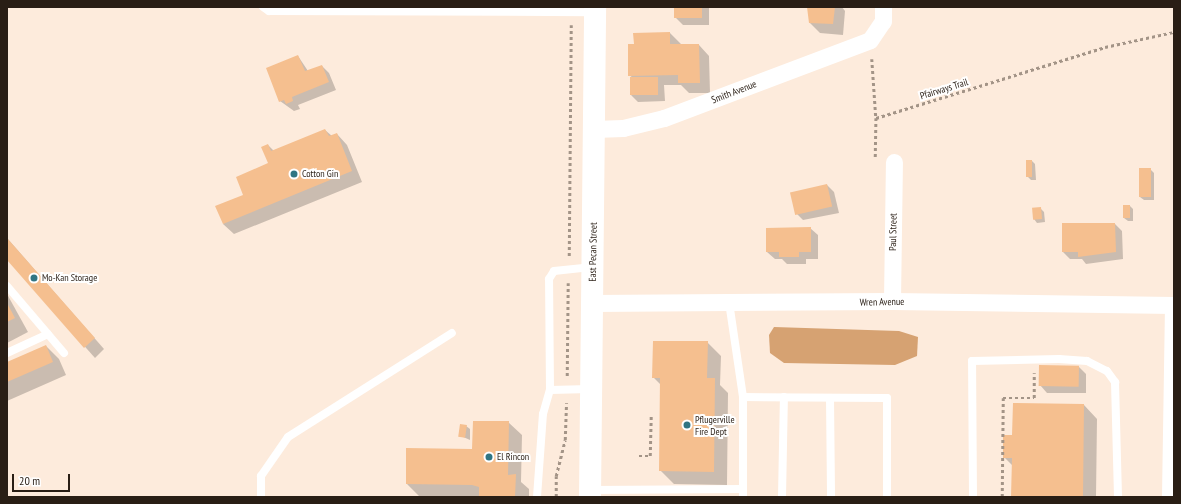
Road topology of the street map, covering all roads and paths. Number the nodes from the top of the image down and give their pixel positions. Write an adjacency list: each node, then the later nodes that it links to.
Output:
1 (264, 7): 4 (lane)
2 (883, 7): 6 (street)
3 (595, 9): 4 (lane); 8 (main road, East Pecan Street)
4 (572, 12): 12 (path)
5 (1174, 32): 7 (path, Pfairways Trail)
6 (870, 40): 7 (path); 8 (street, Smith Avenue)
7 (876, 118): 10 (path)
8 (594, 129): 11 (main road, East Pecan Street)
9 (894, 162): 14 (street, Paul Street)
10 (875, 165)
11 (593, 267): 12 (lane); 16 (main road, East Pecan Street)
12 (569, 268): 22 (path); 24 (lane)
13 (7, 286): 18 (lane)
14 (892, 301): 15 (street, Wren Avenue); 41 (street, Wren Avenue)
15 (729, 302): 16 (street, Wren Avenue); 25 (lane)
16 (592, 303): 23 (main road, East Pecan Street)
17 (452, 333): 32 (lane)
18 (48, 334): 19 (lane); 20 (lane)
19 (7, 353)
20 (64, 353)
21 (1034, 360): 38 (lane); 39 (path); 40 (lane)
22 (567, 389): 23 (lane); 24 (lane); 34 (path)
23 (591, 389): 30 (main road, East Pecan Street)
24 (550, 390): 33 (lane)
25 (743, 397): 26 (lane); 31 (lane)
26 (784, 397): 27 (lane); 35 (lane)
27 (830, 398): 36 (lane); 37 (lane)
28 (651, 414): 29 (path)
29 (639, 456)
30 (590, 493): 31 (lane)
31 (743, 493)
32 (261, 497)
33 (536, 497)
34 (556, 497)
35 (782, 497)
36 (831, 497)
37 (887, 497)
38 (973, 497)
39 (1002, 497)
40 (1118, 497)
41 (1170, 497)

